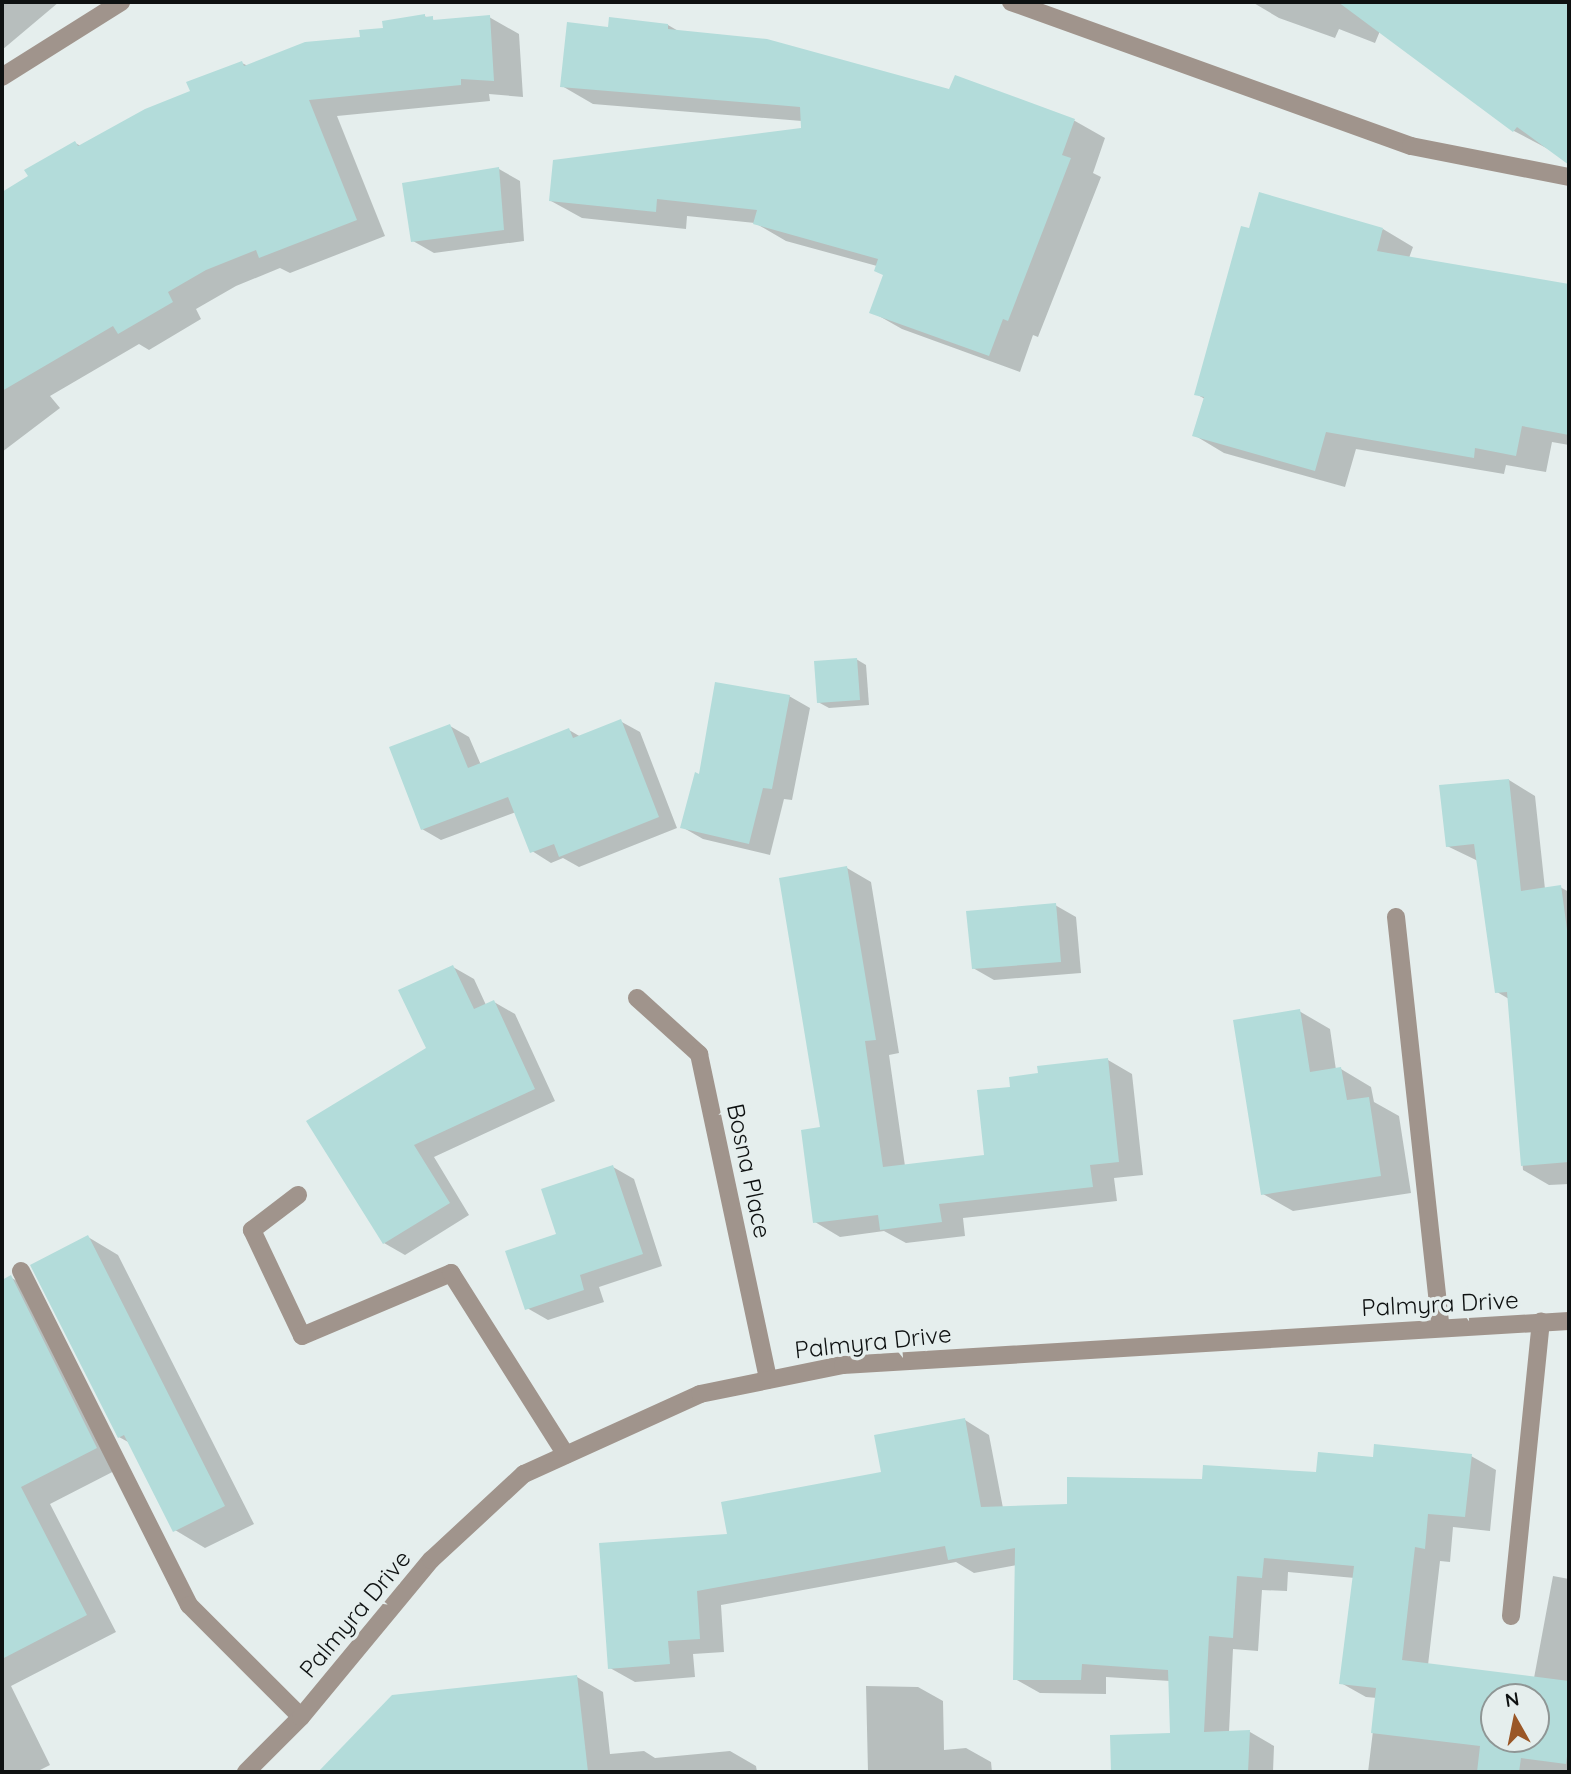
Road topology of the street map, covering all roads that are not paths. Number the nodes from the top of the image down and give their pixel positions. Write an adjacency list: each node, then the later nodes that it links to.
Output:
1 (121, 2): 3 (street)
2 (1011, 2): 4 (street)
3 (2, 78)
4 (1569, 177)
5 (1396, 917): 11 (street)
6 (637, 998): 12 (street, Bosna Place)
7 (299, 1195): 13 (street)
8 (21, 1271): 15 (street)
9 (1569, 1321): 10 (street, Palmyra Drive)
10 (1541, 1322): 11 (street, Palmyra Drive); 14 (street)
11 (1441, 1328): 12 (street, Palmyra Drive)
12 (768, 1380): 13 (street, Palmyra Drive)
13 (566, 1455): 15 (street, Palmyra Drive)
14 (1511, 1616)
15 (301, 1717): 16 (street, Palmyra Drive)
16 (246, 1772)

